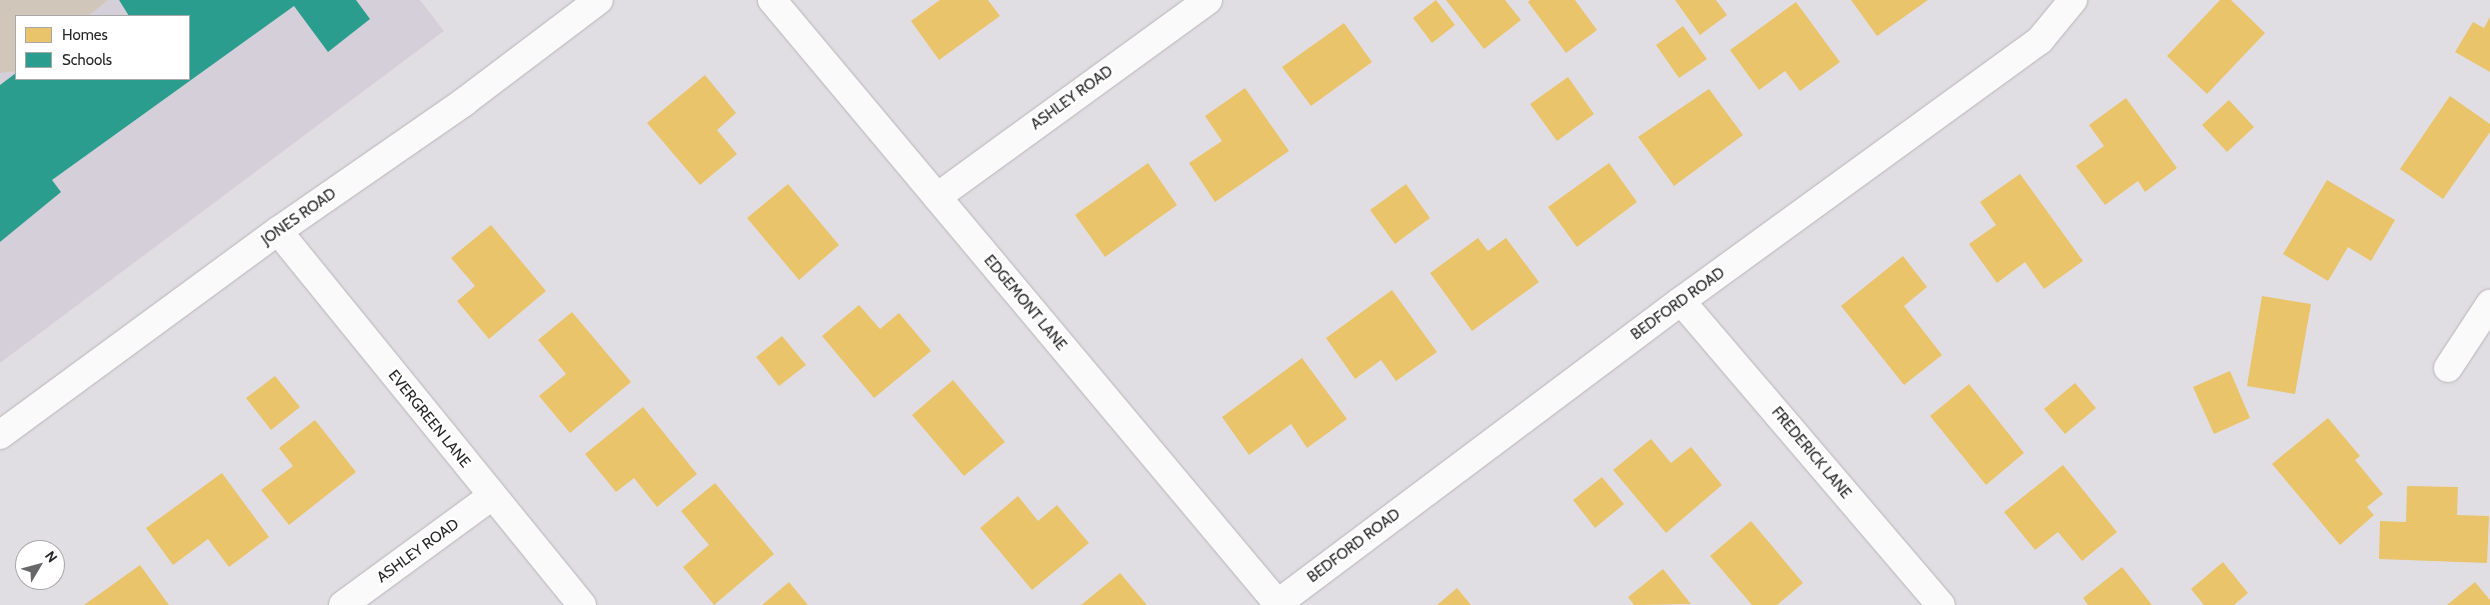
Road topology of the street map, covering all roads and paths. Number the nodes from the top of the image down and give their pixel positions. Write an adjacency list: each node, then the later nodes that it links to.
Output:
1 (599, 0): 6 (street, JONES ROAD)
2 (772, 0): 5 (street, EDGEMONT LANE)
3 (1208, 0): 5 (street, ASHLEY ROAD)
4 (2073, 0): 7 (street, BEDFORD ROAD)
5 (937, 197): 12 (street, EDGEMONT LANE)
6 (278, 231): 10 (street, JONES ROAD); 11 (street, EVERGREEN LANE)
7 (1681, 300): 12 (street, BEDFORD ROAD); 15 (street, FREDERICK LANE)
8 (2490, 304): 9 (street)
9 (2448, 368)
10 (0, 435)
11 (492, 496): 13 (street, ASHLEY ROAD); 14 (street, EVERGREEN LANE)
12 (1278, 604)
13 (343, 605)
14 (582, 605)
15 (1941, 605)

